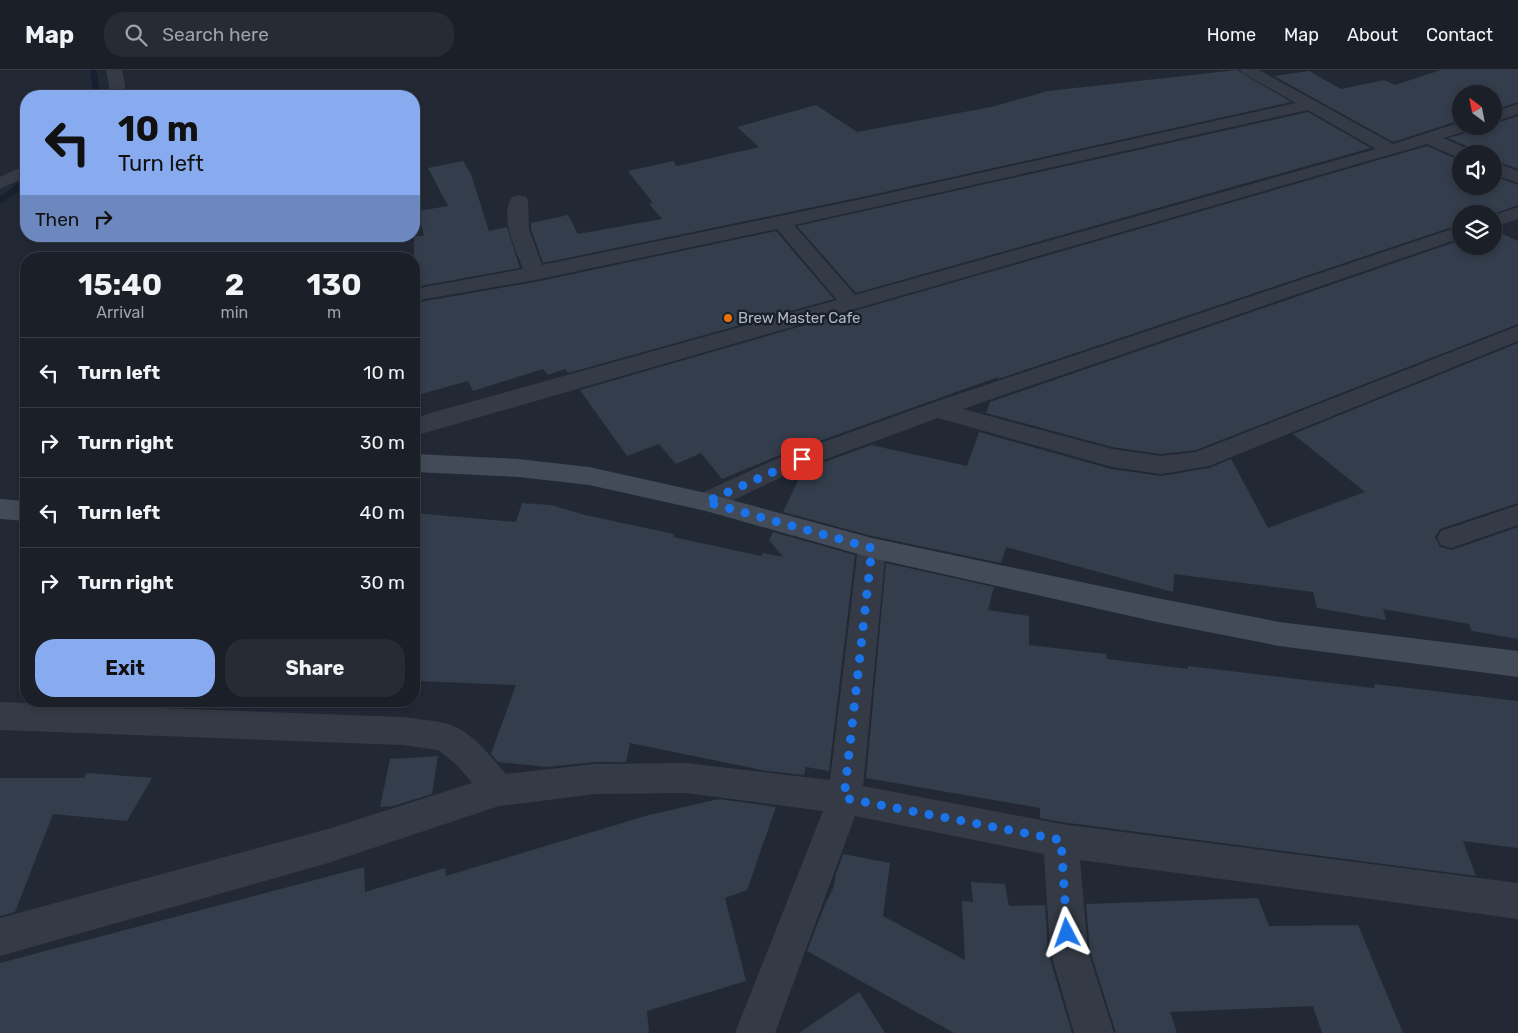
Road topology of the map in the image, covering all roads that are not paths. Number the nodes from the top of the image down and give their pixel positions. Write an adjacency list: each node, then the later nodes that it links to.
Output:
1 (114, 70): 4 (street)
2 (1272, 70): 3 (street)
3 (1251, 72): 5 (street)
4 (118, 90)
5 (1309, 105): 11 (street); 19 (street)
6 (1518, 109): 7 (street)
7 (1502, 114)
8 (1452, 130): 9 (street)
9 (1429, 138): 10 (street); 11 (street)
10 (1452, 149)
11 (1390, 150): 23 (street)
12 (1502, 171): 14 (street)
13 (20, 173): 15 (street)
14 (1518, 178)
15 (0, 184)
16 (519, 201): 21 (street)
17 (1518, 213): 18 (street)
18 (1502, 218)
19 (782, 223): 21 (street); 23 (street)
20 (1452, 235): 25 (street)
21 (535, 274): 22 (street)
22 (420, 294)
23 (852, 304): 26 (street)
24 (1518, 334): 25 (street)
25 (937, 410): 28 (street)
26 (420, 426)
27 (420, 463): 28 (street)
28 (706, 502): 31 (street)
29 (1518, 515): 30 (street)
30 (1451, 538)
31 (872, 548): 32 (street); 35 (street)
32 (1518, 664)
33 (0, 716): 34 (street)
34 (499, 790): 35 (street); 38 (street)
35 (844, 798): 36 (street); 39 (street)
36 (1061, 840): 37 (street); 40 (street)
37 (1518, 901)
38 (0, 937)
39 (755, 1033)
40 (1094, 1033)

